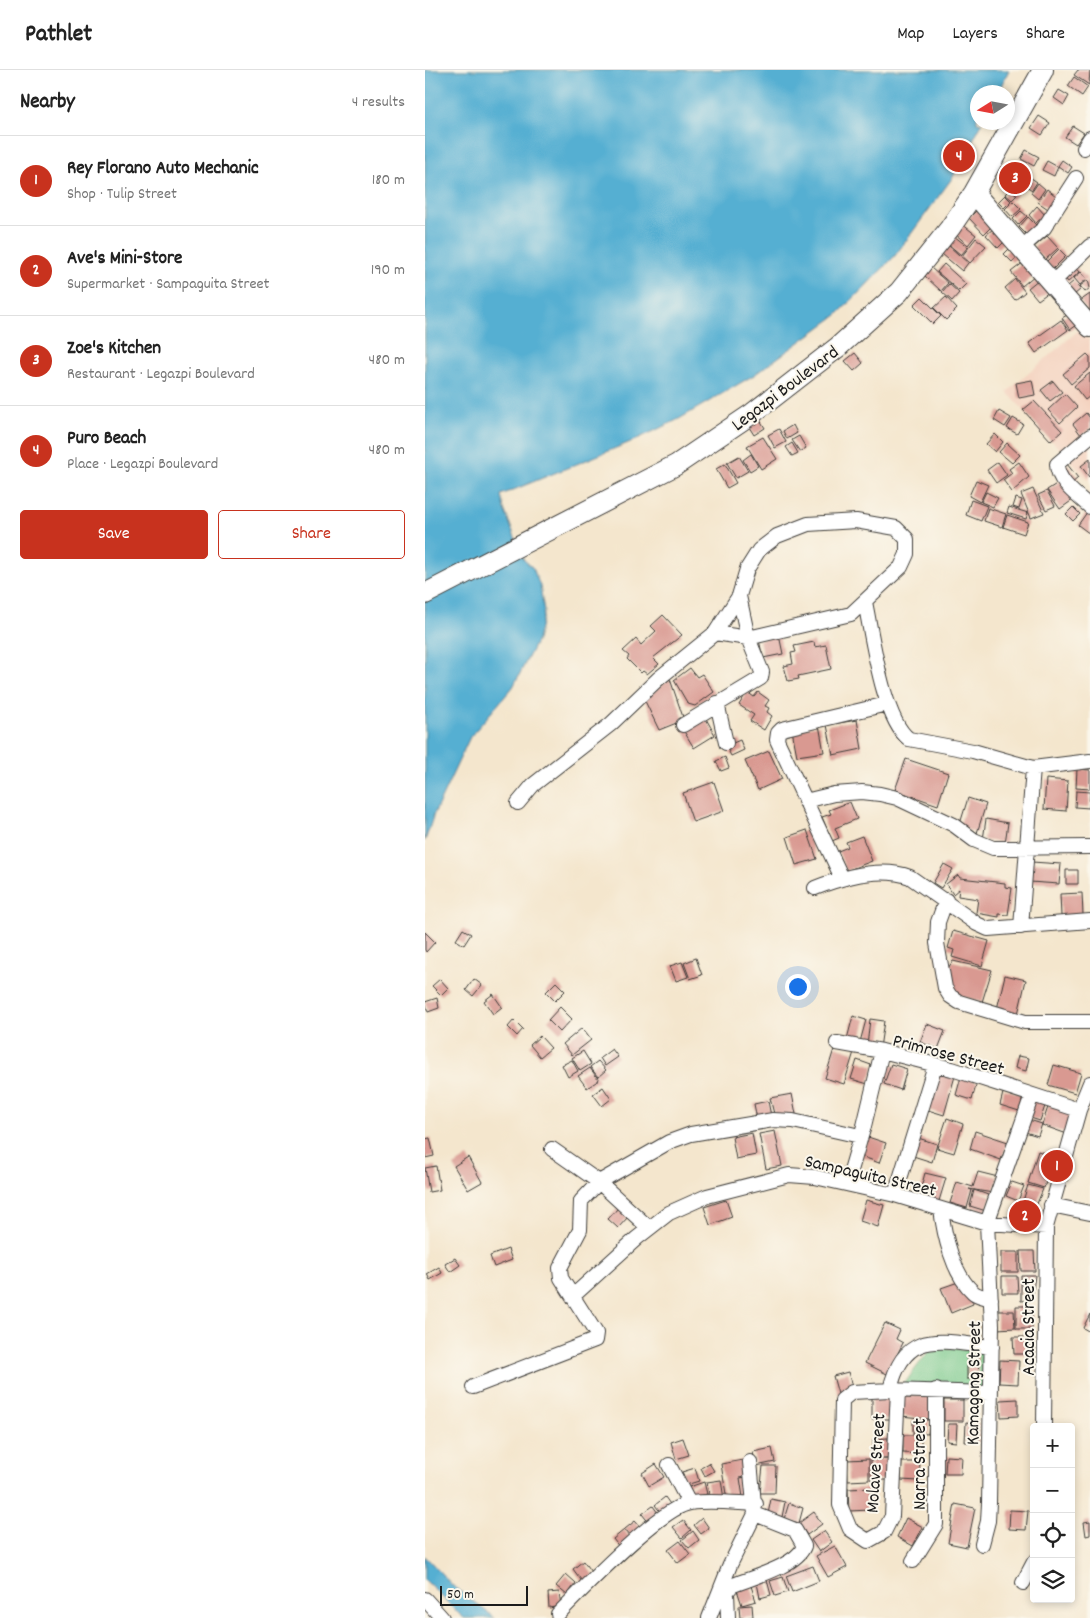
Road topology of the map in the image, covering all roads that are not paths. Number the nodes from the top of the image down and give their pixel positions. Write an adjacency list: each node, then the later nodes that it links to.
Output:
1 (1043, 70): 3 (street, Legazpi Boulevard)
2 (1076, 178): 5 (street)
3 (974, 193): 5 (street); 10 (street, Legazpi Boulevard)
4 (1090, 246): 6 (street)
5 (1021, 248): 6 (street)
6 (1052, 283): 7 (street)
7 (1090, 327)
8 (1090, 436): 9 (street)
9 (1090, 507)
10 (425, 594)
11 (739, 596): 12 (street); 13 (street); 14 (street)
12 (865, 602): 14 (street); 16 (street)
13 (715, 633): 14 (street); 22 (street)
14 (747, 638): 15 (street)
15 (717, 703): 17 (street); 18 (street)
16 (887, 704): 20 (street); 21 (street)
17 (683, 724)
18 (726, 743)
19 (1090, 761): 20 (street)
20 (1033, 768): 23 (street)
21 (805, 801): 23 (street); 25 (street)
22 (518, 803)
23 (1027, 847): 24 (street); 29 (street)
24 (1090, 847)
25 (842, 878): 26 (street); 27 (street)
26 (815, 888)
27 (946, 900): 29 (street); 30 (street)
28 (1090, 921): 29 (street)
29 (1021, 927)
30 (1090, 1022)
31 (837, 1043): 32 (street)
32 (882, 1051): 33 (street, Primrose Street); 37 (street, Primrose Street)
33 (935, 1065): 35 (street, Primrose Street); 41 (street)
34 (1090, 1083): 36 (street, Acacia Street)
35 (1032, 1095): 36 (street, Primrose Street); 45 (street)
36 (1079, 1110): 42 (street, Acacia Street)
37 (860, 1136): 39 (street); 40 (street, Primrose Street)
38 (552, 1149): 39 (street)
39 (599, 1182): 47 (street); 48 (street)
40 (847, 1184): 41 (street, Sampaguita Street); 47 (street, Sampaguita Street)
41 (895, 1195): 43 (street, Sampaguita Street)
42 (1051, 1205): 44 (street); 46 (street, Acacia Street)
43 (941, 1209): 45 (street, Sampaguita Street); 49 (street)
44 (1090, 1213)
45 (987, 1223): 46 (street, Sampaguita Street); 49 (street, Kamagong Street)
46 (1046, 1227): 55 (street, Acacia Street)
47 (649, 1228): 48 (street, Sampaguita Street)
48 (573, 1296): 51 (street)
49 (991, 1299): 50 (street, Kamagong Street)
50 (992, 1347): 52 (street); 54 (street, Kamagong Street)
51 (473, 1387)
52 (894, 1390): 52 (street, Molave Street); 53 (street)
53 (936, 1390): 54 (street); 61 (street, Narra Street)
54 (990, 1393): 60 (street, Kamagong Street)
55 (1044, 1423)
56 (750, 1462): 59 (street)
57 (669, 1465): 58 (street)
58 (689, 1503): 59 (street); 65 (street)
59 (755, 1509): 67 (street); 68 (street)
60 (982, 1544)
61 (913, 1561)
62 (1030, 1570): 63 (street)
63 (1023, 1583)
64 (425, 1599): 66 (street)
65 (558, 1614)
66 (442, 1618)
67 (709, 1618)
68 (728, 1618)

